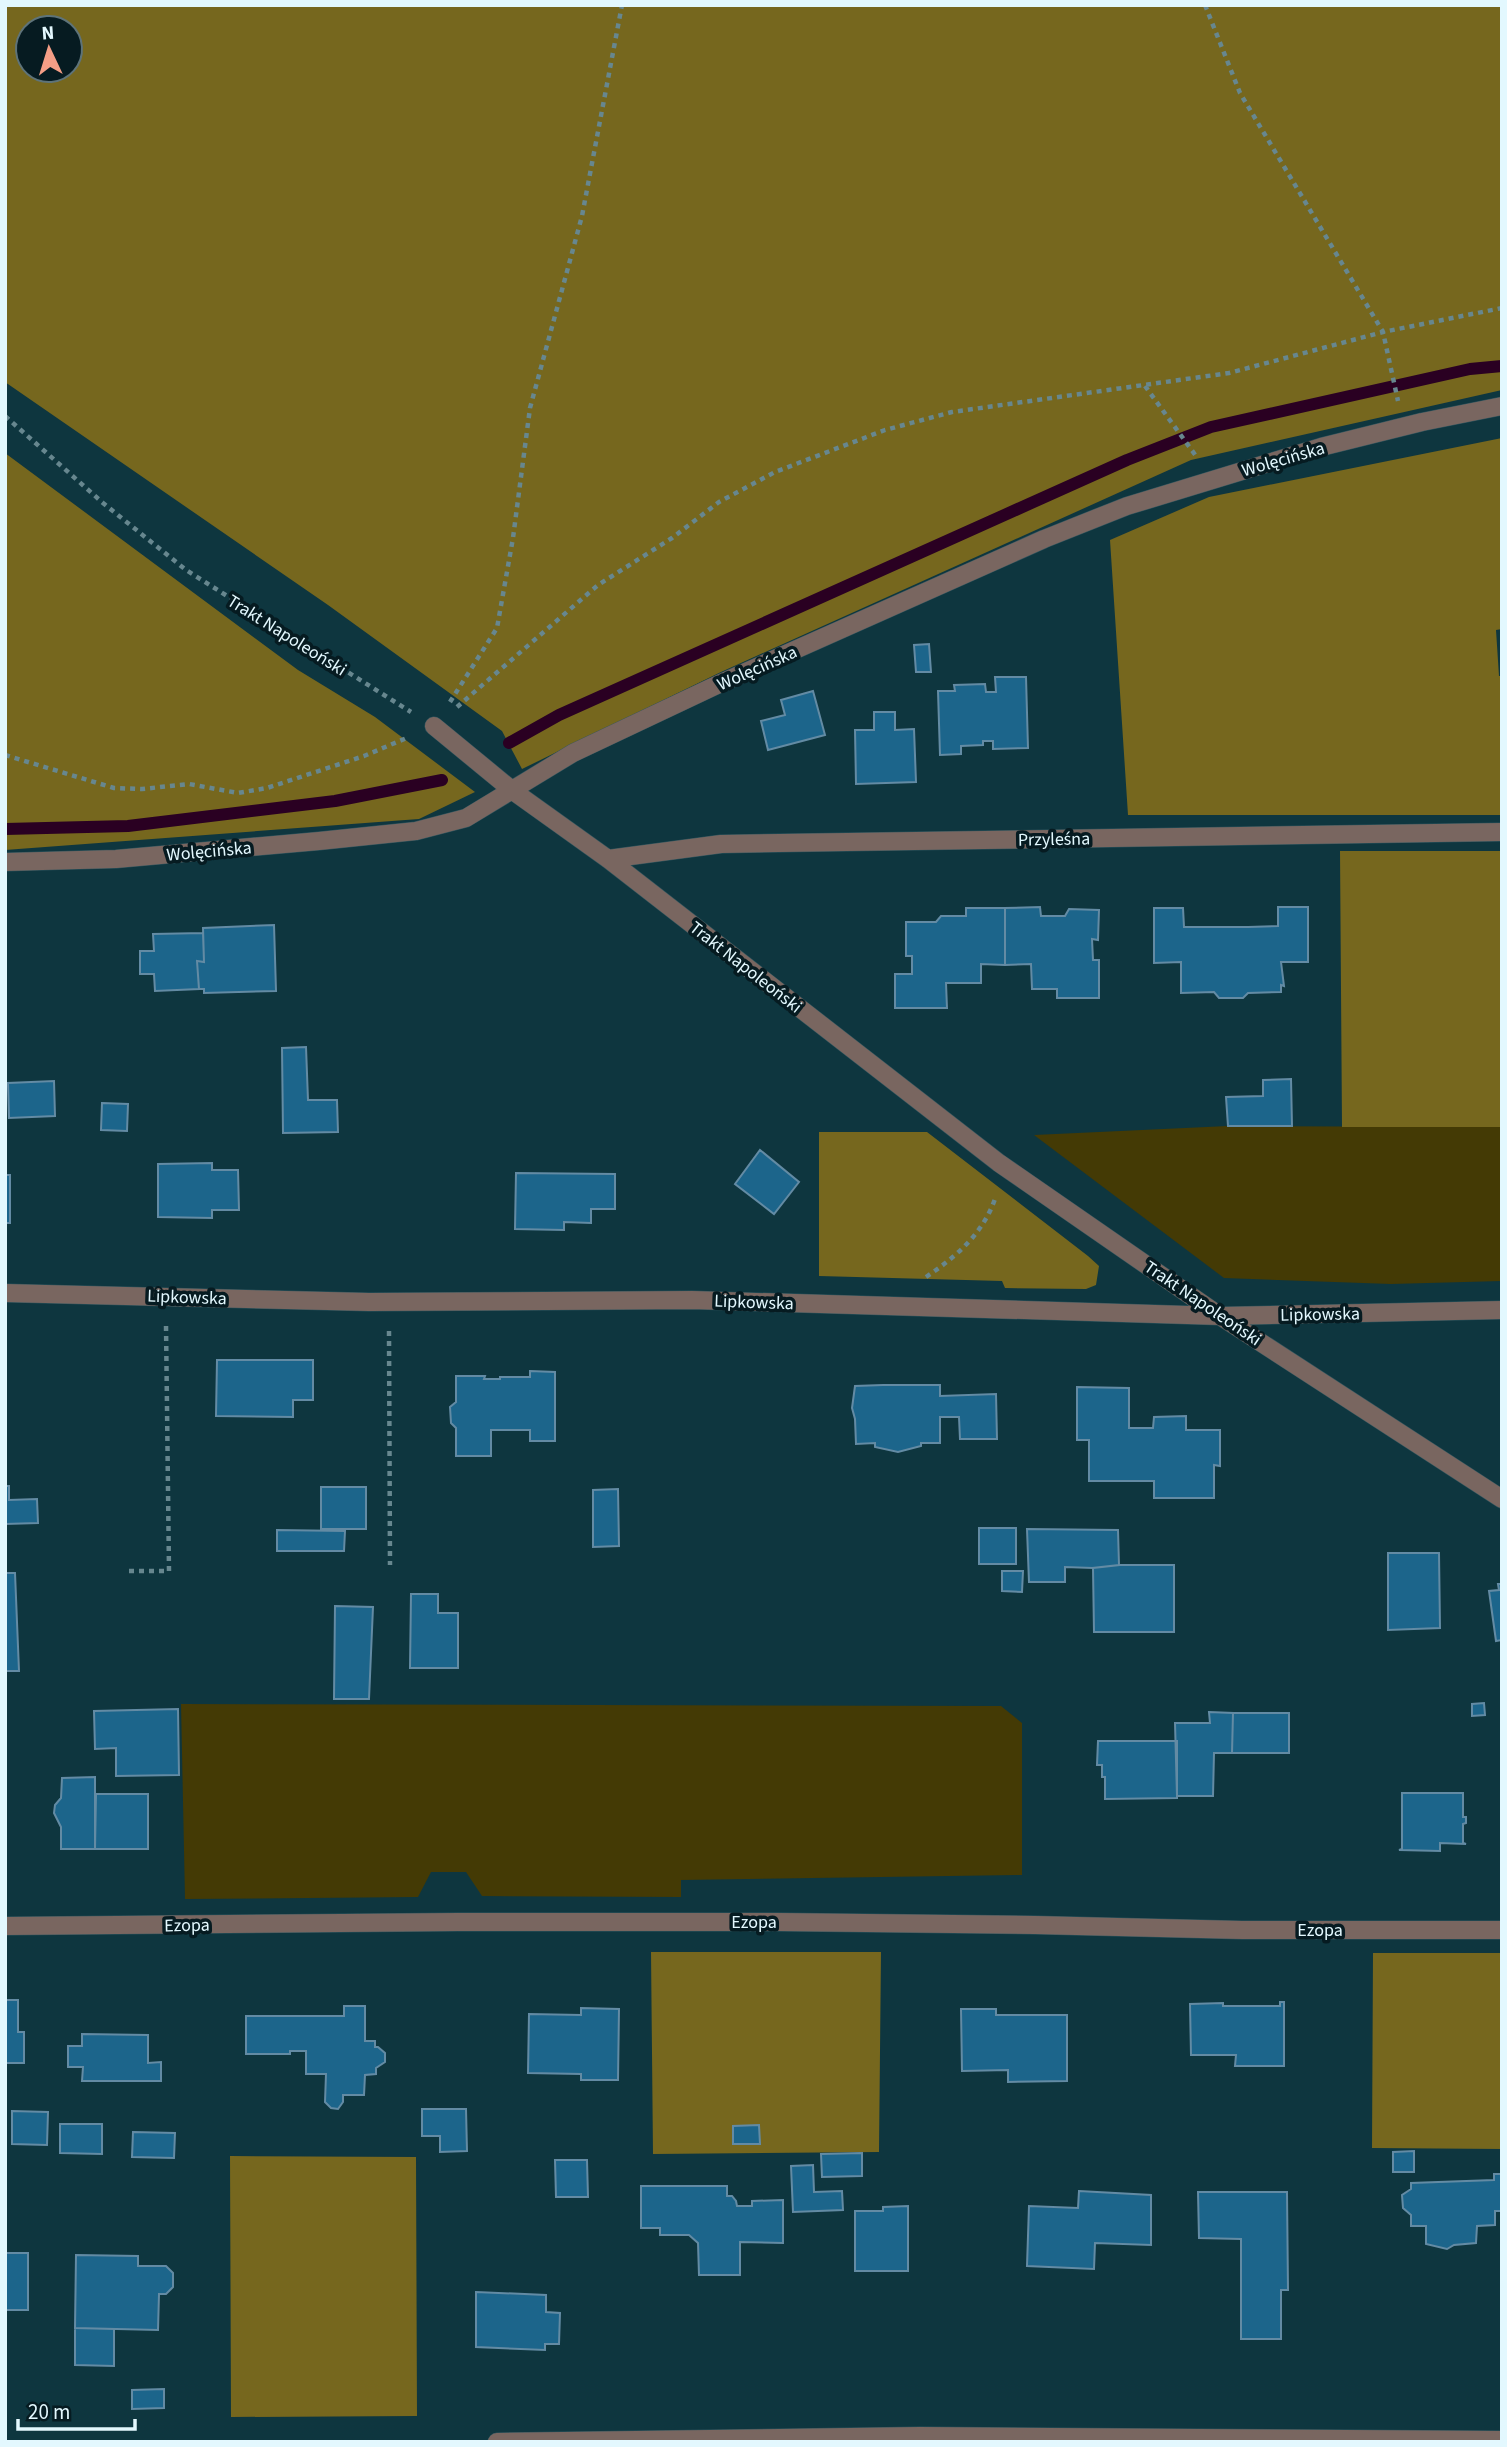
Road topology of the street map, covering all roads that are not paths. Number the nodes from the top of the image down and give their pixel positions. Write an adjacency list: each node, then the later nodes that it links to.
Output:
1 (1502, 406): 3 (street, Wolęcińska)
2 (434, 726): 3 (street, Trakt Napoleoński)
3 (513, 791): 5 (street, Trakt Napoleoński); 6 (street, Wolęcińska)
4 (1502, 832): 5 (street, Przyleśna)
5 (608, 859): 9 (street, Trakt Napoleoński)
6 (5, 862)
7 (5, 1293): 9 (street, Lipkowska)
8 (1502, 1310): 9 (street, Lipkowska)
9 (1220, 1316): 10 (street, Trakt Napoleoński)
10 (1502, 1499)
11 (5, 1926): 12 (street, Ezopa)
12 (1502, 1930)
13 (1502, 2440): 14 (street)
14 (497, 2442)

